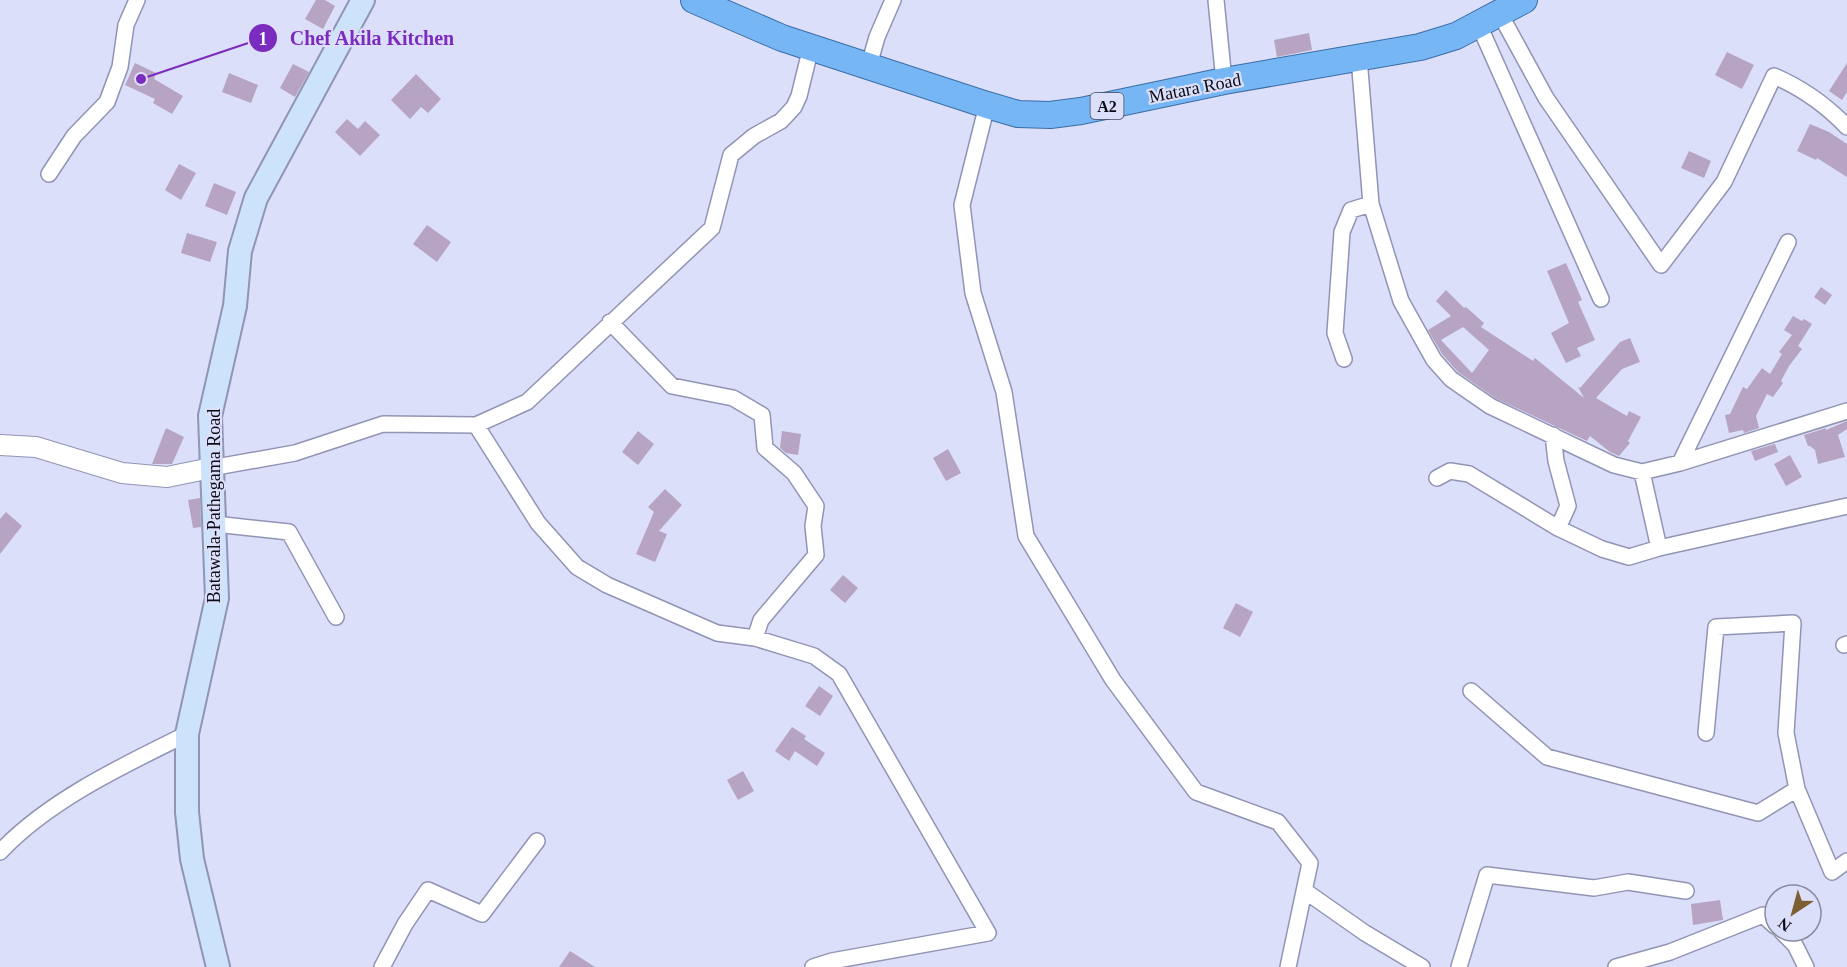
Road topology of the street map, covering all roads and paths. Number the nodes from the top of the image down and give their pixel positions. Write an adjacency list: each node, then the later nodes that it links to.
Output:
1 (137, 0): 14 (street)
2 (363, 0): 25 (main road, Batawala-Pathegama Road)
3 (694, 0): 8 (highway, Matara Road / A2)
4 (892, 0): 10 (street)
5 (1216, 0): 11 (street)
6 (1524, 0): 7 (highway, Matara Road / A2)
7 (1489, 19): 9 (highway, Matara Road / A2); 13 (street); 17 (street)
8 (811, 47): 10 (highway, Matara Road / A2); 18 (street)
9 (1359, 58): 11 (highway, Matara Road / A2); 15 (street)
10 (869, 65): 12 (highway, Matara Road / A2)
11 (1224, 81): 12 (highway, Matara Road / A2)
12 (987, 105): 41 (street)
13 (1847, 127)
14 (49, 174)
15 (1371, 204): 19 (street); 22 (street)
16 (1788, 242): 24 (street)
17 (1601, 299)
18 (610, 322): 21 (street); 33 (street)
19 (1344, 359)
20 (1847, 411): 24 (street)
21 (476, 425): 25 (street); 33 (street)
22 (1553, 435): 26 (street); 30 (street)
23 (0, 445): 25 (street)
24 (1680, 463): 26 (street)
25 (210, 468): 29 (main road, Batawala-Pathegama Road)
26 (1642, 472): 31 (street)
27 (1437, 478): 30 (street)
28 (1847, 506): 31 (street)
29 (215, 524): 32 (street); 36 (main road, Batawala-Pathegama Road)
30 (1558, 528): 31 (street)
31 (1659, 548)
32 (336, 617)
33 (756, 638): 47 (street)
34 (1471, 691): 37 (street)
35 (1706, 733): 37 (street)
36 (187, 734): 39 (street); 45 (main road, Batawala-Pathegama Road)
37 (1797, 789): 40 (street)
38 (537, 841): 46 (street)
39 (0, 852)
40 (1847, 861)
41 (1305, 891): 48 (street); 49 (street)
42 (1686, 891): 50 (street)
43 (1763, 915): 51 (street)
44 (1793, 943): 52 (street)
45 (218, 967)
46 (382, 967)
47 (813, 967)
48 (1288, 967)
49 (1422, 967)
50 (1459, 967)
51 (1616, 967)
52 (1806, 967)

